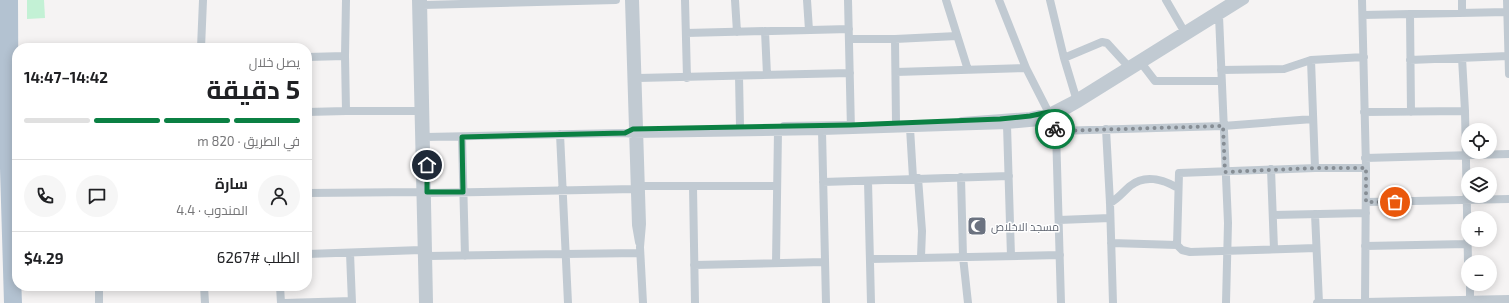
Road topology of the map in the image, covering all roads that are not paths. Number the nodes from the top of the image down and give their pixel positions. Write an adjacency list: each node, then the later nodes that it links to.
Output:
1 (5, 0): 38 (main road)
2 (13, 0): 36 (main road)
3 (203, 0): 37 (street)
4 (346, 0): 39 (street)
5 (616, 0): 21 (street)
6 (629, 0): 81 (street)
7 (636, 0): 57 (street)
8 (685, 0): 32 (street)
9 (735, 0): 31 (street)
10 (807, 0): 28 (street)
11 (848, 0): 27 (street)
12 (946, 0): 33 (street)
13 (999, 0): 49 (street)
14 (1050, 0): 43 (street)
15 (1166, 0): 29 (street)
16 (1233, 0): 29 (street)
17 (1245, 0): 26 (street)
18 (1362, 0): 25 (street)
19 (1462, 0): 23 (street)
20 (1507, 0): 22 (street)
21 (421, 2): 62 (street); 83 (street)
22 (1507, 12): 23 (street); 40 (street)
23 (1462, 13): 24 (street)
24 (1410, 14): 25 (street); 46 (street)
25 (1363, 15): 42 (street)
26 (1219, 16): 47 (street); 51 (street)
27 (849, 29): 28 (street); 34 (street)
28 (808, 30): 30 (street)
29 (1184, 30): 48 (street)
30 (765, 31): 31 (street); 56 (street)
31 (737, 32): 32 (street)
32 (686, 33): 58 (street)
33 (957, 36): 35 (street); 50 (street)
34 (849, 39): 35 (street); 53 (street)
35 (895, 39): 52 (street)
36 (14, 43)
37 (201, 43)
38 (2, 56): 69 (main road)
39 (345, 56): 41 (street); 61 (street)
40 (1508, 56): 44 (street); 54 (street)
41 (312, 57)
42 (1364, 57): 45 (street); 65 (street)
43 (1064, 58): 48 (street); 60 (street)
44 (1462, 58): 46 (street); 63 (street)
45 (1311, 60): 51 (street); 68 (street)
46 (1410, 60): 66 (street)
47 (1142, 64): 59 (street); 60 (street)
48 (1128, 66): 60 (street)
49 (1026, 68): 50 (street); 67 (street)
50 (968, 70): 52 (street)
51 (1221, 70): 59 (street)
52 (896, 72): 70 (street)
53 (850, 73): 56 (street); 75 (street)
54 (1509, 74)
55 (739, 76): 56 (street); 58 (street); 73 (street)
56 (767, 76)
57 (638, 78): 58 (street); 81 (street)
58 (687, 78)
59 (1221, 81): 74 (street)
60 (1077, 101): 67 (street)
61 (346, 110): 62 (street); 64 (street)
62 (419, 111): 103 (street)
63 (1465, 111): 66 (street); 71 (street)
64 (312, 112)
65 (1364, 112): 66 (street); 88 (street)
66 (1411, 112)
67 (1050, 116): 70 (street); 72 (street); 80 (street)
68 (1313, 119): 74 (street); 89 (street)
69 (12, 123): 111 (main road)
70 (896, 123): 75 (street)
71 (1465, 123)
72 (1007, 125): 76 (street); 93 (street)
73 (740, 126): 75 (street); 81 (street)
74 (1223, 126): 77 (street); 92 (street)
75 (851, 127): 76 (street); 79 (street)
76 (910, 128): 95 (street)
77 (1106, 129): 80 (street); 110 (street)
78 (778, 131): 79 (street); 81 (street); 98 (street)
79 (822, 131): 97 (street)
80 (1056, 131): 116 (street)
81 (636, 132): 82 (street); 100 (street)
82 (560, 134): 84 (street); 102 (street)
83 (426, 137): 84 (street); 103 (street)
84 (462, 137): 104 (street)
85 (1509, 154): 86 (street)
86 (1497, 155)
87 (1461, 156): 88 (street)
88 (1365, 158): 90 (street)
89 (1315, 168): 90 (street); 91 (street)
90 (1366, 168): 109 (street)
91 (1271, 169): 92 (street); 114 (street)
92 (1225, 172): 101 (street); 126 (street)
93 (1009, 176): 94 (street); 133 (street)
94 (960, 177): 95 (street); 135 (street)
95 (916, 178): 96 (street); 134 (street)
96 (868, 180): 97 (street); 136 (street)
97 (822, 182): 137 (street)
98 (777, 186): 99 (street); 138 (street)
99 (693, 187): 100 (street); 139 (street)
100 (638, 188): 102 (street); 125 (street)
101 (1178, 188): 110 (street); 120 (street)
102 (563, 190): 104 (street); 129 (street)
103 (424, 192): 104 (street); 105 (street); 124 (street); 131 (street)
104 (463, 192): 132 (street)
105 (312, 193)
106 (1461, 199): 109 (street)
107 (1497, 199): 108 (street)
108 (1509, 199)
109 (1366, 202): 112 (street)
110 (1110, 203): 115 (street)
111 (9, 207): 117 (main road); 140 (main road)
112 (1366, 213): 113 (street); 121 (street)
113 (1315, 214): 114 (street); 122 (street)
114 (1273, 215): 123 (street)
115 (1110, 218): 116 (street); 118 (street)
116 (1059, 220): 130 (street)
117 (12, 243)
118 (1111, 243): 120 (street); 165 (street)
119 (1461, 244): 121 (street)
120 (1177, 245): 126 (street)
121 (1365, 246): 168 (street)
122 (1316, 248): 123 (street); 167 (street)
123 (1274, 249): 126 (street)
124 (421, 250): 127 (street); 156 (street)
125 (640, 250): 129 (street); 159 (street)
126 (1227, 250): 166 (street)
127 (350, 253): 128 (street); 148 (street)
128 (312, 254)
129 (567, 254): 132 (street); 158 (street)
130 (1060, 255): 133 (street); 164 (street)
131 (428, 256): 132 (street); 157 (street)
132 (465, 256)
133 (1011, 256): 135 (street)
134 (921, 257): 135 (street); 136 (street)
135 (963, 257): 163 (street)
136 (870, 259): 162 (street)
137 (824, 262): 138 (street); 161 (street)
138 (776, 263): 139 (street)
139 (694, 265): 160 (street)
140 (4, 268): 150 (main road)
141 (16, 291): 151 (main road)
142 (99, 291): 152 (street)
143 (204, 291): 153 (street)
144 (280, 291): 154 (street)
145 (1470, 291): 147 (street)
146 (1509, 299): 147 (street)
147 (1470, 300): 149 (street)
148 (352, 302): 155 (street)
149 (1387, 302): 168 (street)
150 (9, 303)
151 (17, 303)
152 (99, 303)
153 (205, 303)
154 (280, 303)
155 (284, 303)
156 (423, 303)
157 (429, 303)
158 (568, 303)
159 (643, 303)
160 (695, 303)
161 (826, 303)
162 (871, 303)
163 (968, 303)
164 (1061, 303)
165 (1113, 303)
166 (1226, 303)
167 (1318, 303): 168 (street)
168 (1365, 303)

